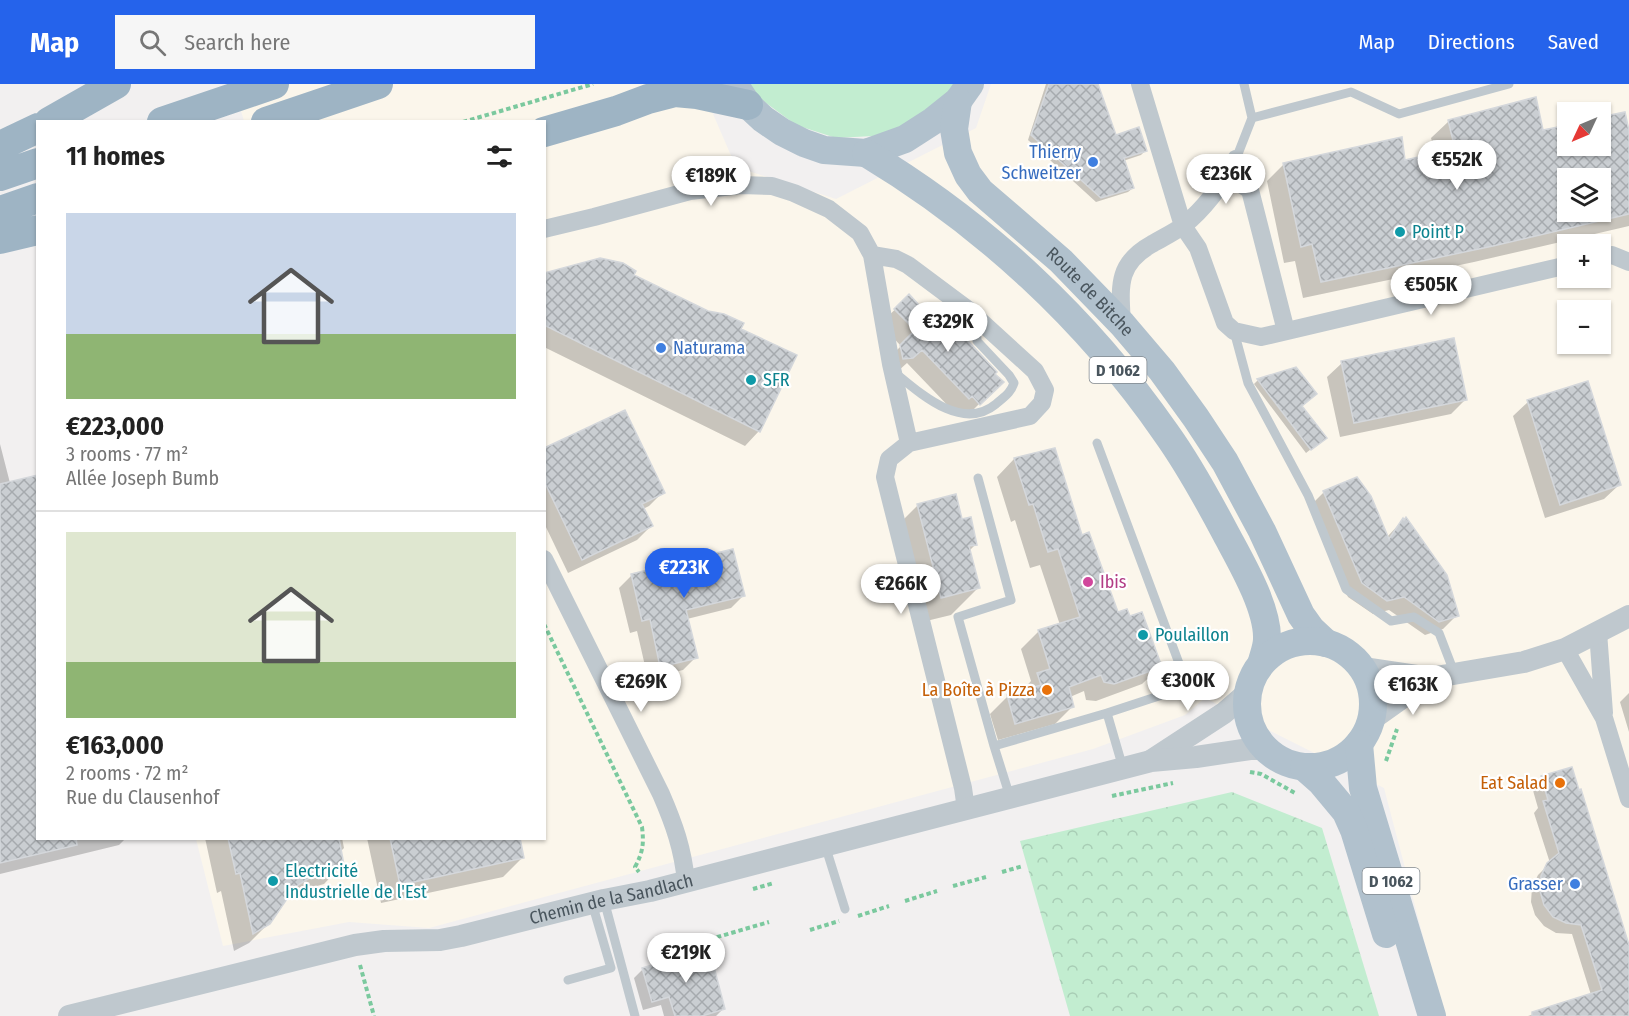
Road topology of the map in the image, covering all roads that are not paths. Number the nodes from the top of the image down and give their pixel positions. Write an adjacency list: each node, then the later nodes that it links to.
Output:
1 (116, 84): 10 (highway)
2 (274, 84): 11 (highway)
3 (378, 84): 12 (highway)
4 (1140, 84): 22 (street)
5 (1244, 84): 9 (lane)
6 (1509, 84): 9 (lane)
7 (964, 93): 16 (main road); 31 (main road, Route de Bitche / D 1062)
8 (741, 94): 14 (highway); 16 (main road)
9 (1252, 118): 18 (lane)
10 (53, 120)
11 (168, 120)
12 (272, 120)
13 (36, 129): 15 (highway)
14 (546, 131)
15 (0, 146)
16 (866, 153): 43 (main road, Route de Bitche / D 1062)
17 (36, 165): 19 (highway)
18 (1231, 167): 22 (street); 33 (street)
19 (0, 176)
20 (36, 199): 21 (highway)
21 (0, 211)
22 (1183, 226): 31 (street); 32 (street)
23 (546, 229): 26 (street)
24 (36, 230): 25 (highway)
25 (0, 239)
26 (872, 255): 30 (street); 34 (street)
27 (1611, 255): 28 (street)
28 (1629, 262)
29 (1557, 268): 33 (street)
30 (975, 316): 34 (lane); 35 (street)
31 (1122, 324): 41 (main road, Route de Bitche / D 1062)
32 (1234, 331): 33 (street); 45 (lane)
33 (1286, 331)
34 (892, 370): 35 (street)
35 (909, 443): 58 (street)
36 (1096, 443): 48 (lane)
37 (978, 478): 51 (lane)
38 (546, 563): 60 (street)
39 (1629, 616): 40 (street)
40 (1598, 632): 42 (street); 49 (street)
41 (1326, 643): 43 (main road); 44 (main road)
42 (1565, 649): 45 (street); 49 (street)
43 (1262, 661): 47 (main road)
44 (1363, 668): 46 (street); 50 (main road)
45 (1455, 674): 46 (street)
46 (1430, 678): 50 (street)
47 (1247, 693): 52 (main road); 53 (street, Chemin de la Sandlach)
48 (1107, 712): 51 (lane); 55 (lane)
49 (1604, 718): 57 (street)
50 (1365, 732): 54 (main road); 67 (main road, D 1062)
51 (994, 746): 56 (lane)
52 (1257, 760): 53 (street, Chemin de la Sandlach); 54 (main road)
53 (1151, 761): 55 (street, Chemin de la Sandlach)
54 (1304, 767): 66 (main road, D 1062)
55 (1124, 769): 56 (street, Chemin de la Sandlach)
56 (1010, 797): 58 (street, Chemin de la Sandlach)
57 (1629, 799)
58 (966, 809): 59 (street, Chemin de la Sandlach)
59 (825, 845): 60 (street, Chemin de la Sandlach); 62 (lane)
60 (686, 882): 61 (street, Chemin de la Sandlach)
61 (598, 902): 63 (lane); 64 (street, Chemin de la Sandlach); 65 (lane)
62 (844, 909)
63 (568, 980)
64 (69, 1016)
65 (635, 1016)
66 (1412, 1016)
67 (1432, 1016)

